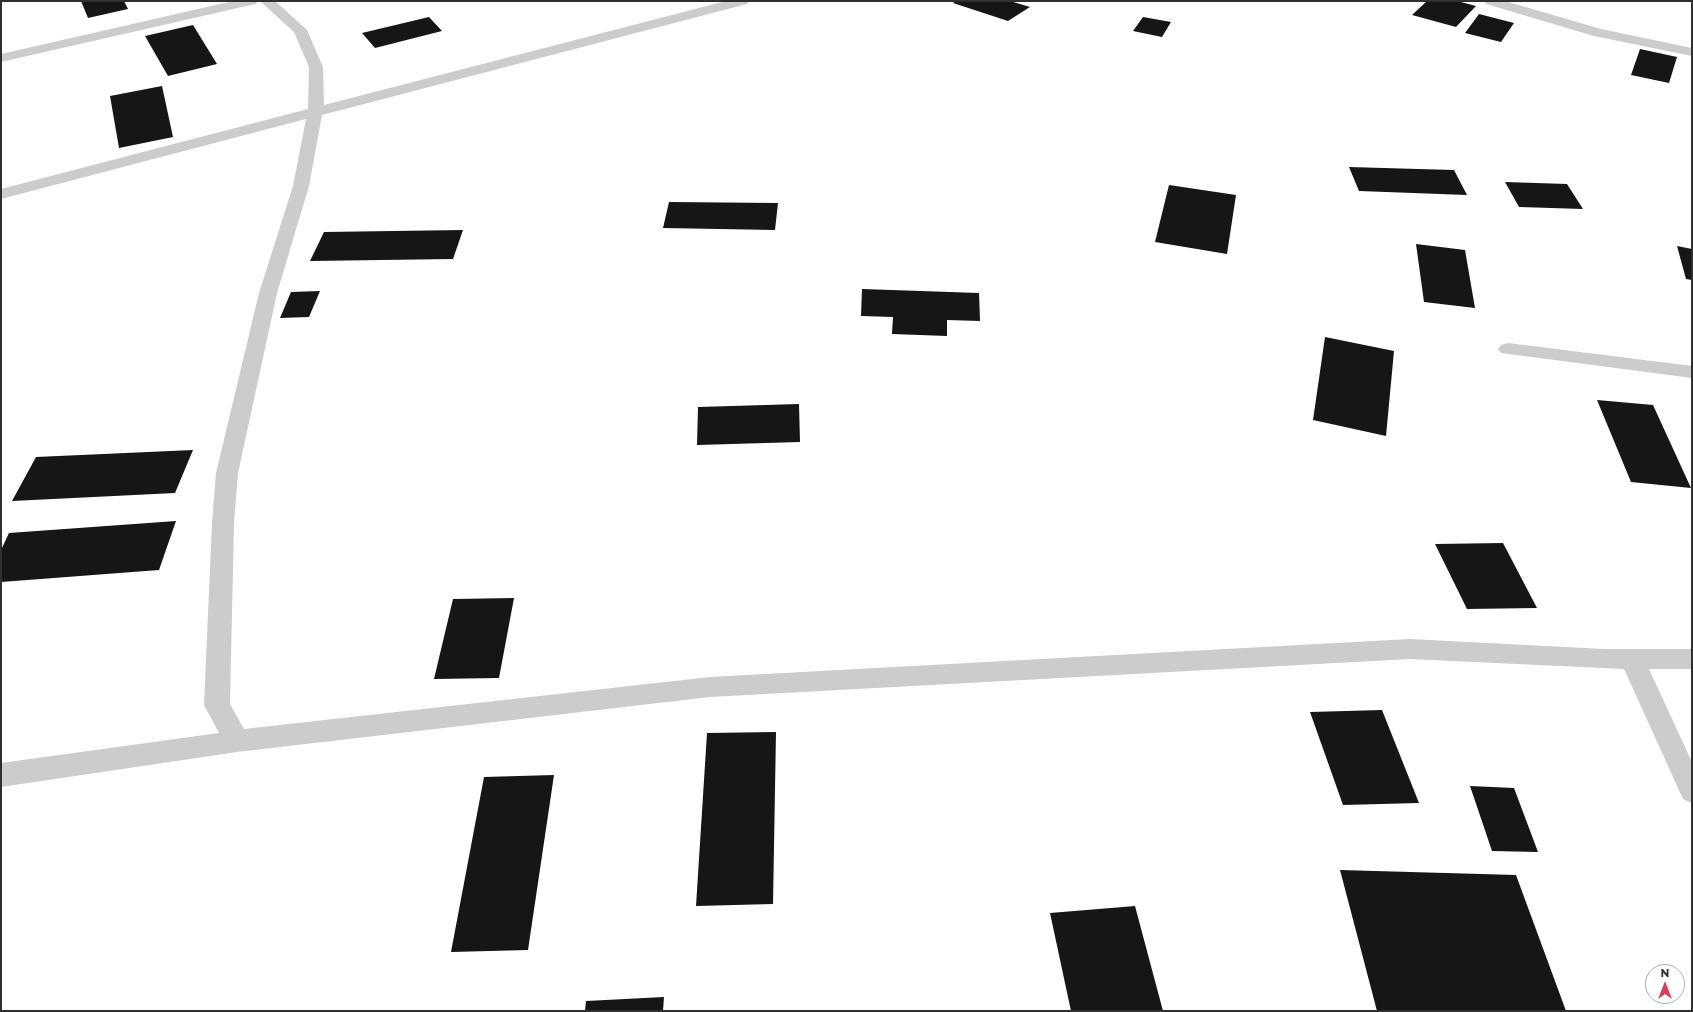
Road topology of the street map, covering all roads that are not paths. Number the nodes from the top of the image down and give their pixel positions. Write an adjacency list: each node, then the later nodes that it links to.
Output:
1 (250, 1): 6 (street)
2 (267, 1): 7 (street)
3 (742, 1): 7 (street)
4 (1491, 1): 5 (street)
5 (1692, 52)
6 (1, 58)
7 (315, 112): 8 (street); 13 (street)
8 (1, 194)
9 (1508, 348): 10 (street)
10 (1692, 372)
11 (1632, 659): 12 (street); 13 (street); 15 (street)
12 (1692, 659)
13 (237, 741): 14 (street)
14 (1, 775)
15 (1692, 791)

